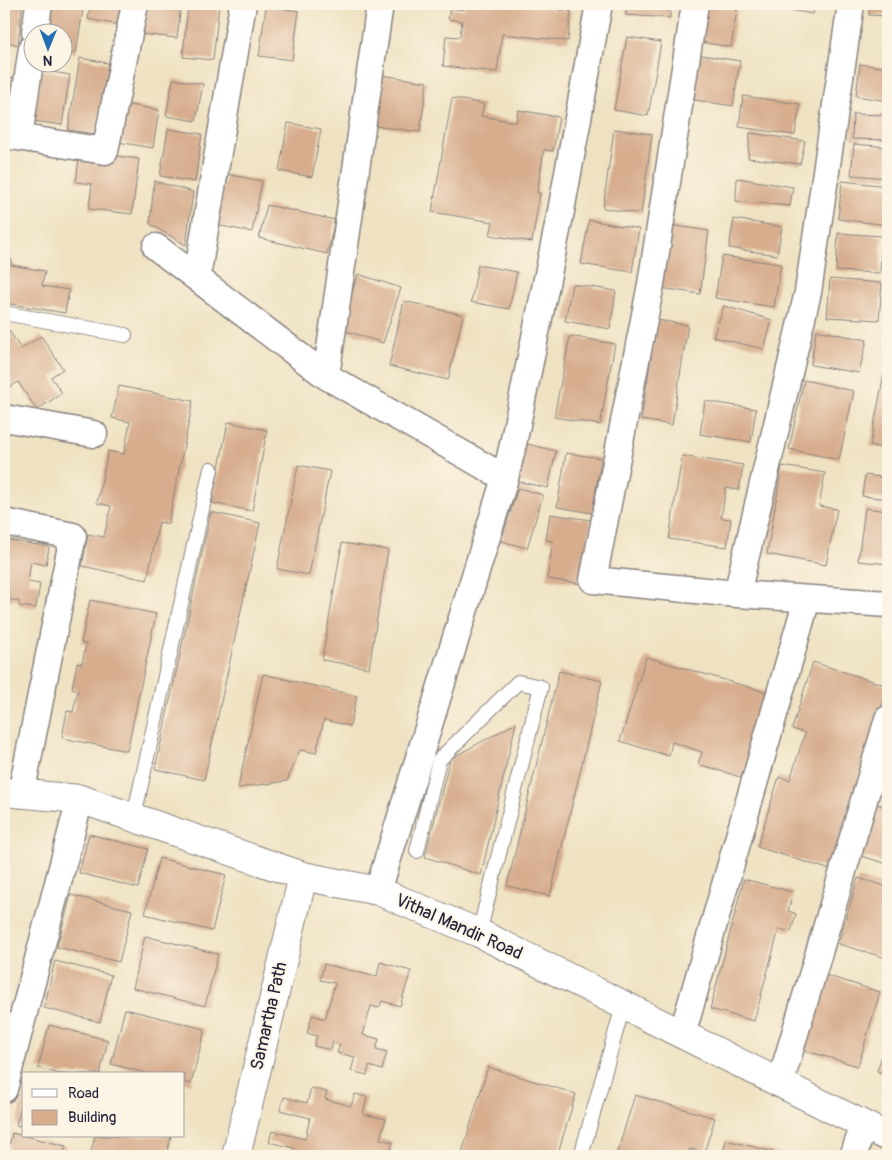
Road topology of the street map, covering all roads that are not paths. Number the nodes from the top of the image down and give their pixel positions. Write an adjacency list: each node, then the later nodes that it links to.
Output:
1 (39, 4): 8 (street)
2 (135, 4): 10 (street)
3 (243, 4): 12 (street)
4 (380, 4): 15 (street)
5 (599, 4): 19 (street)
6 (695, 4): 21 (street)
7 (851, 4): 21 (street)
8 (36, 22)
9 (27, 72): 10 (street)
10 (12, 136)
11 (156, 247): 12 (street)
12 (197, 278): 15 (street)
13 (4, 313): 14 (lane)
14 (125, 335)
15 (326, 376): 19 (street)
16 (4, 418): 17 (street)
17 (94, 434)
18 (211, 469): 27 (lane)
19 (505, 478): 30 (street)
20 (4, 522): 25 (street)
21 (737, 594): 22 (street)
22 (807, 599): 23 (street); 33 (street)
23 (888, 604)
24 (888, 719): 34 (street)
25 (12, 793): 26 (street, Vithal Mandir Road)
26 (80, 799): 27 (street, Vithal Mandir Road); 35 (street)
27 (134, 816): 29 (street, Vithal Mandir Road)
28 (417, 851): 31 (lane)
29 (303, 876): 30 (street, Vithal Mandir Road); 38 (street, Samartha Path)
30 (378, 891): 31 (street, Vithal Mandir Road)
31 (478, 934): 32 (street, Vithal Mandir Road)
32 (623, 1006): 33 (street, Vithal Mandir Road); 39 (lane)
33 (682, 1035): 34 (street, Vithal Mandir Road)
34 (780, 1084): 36 (street, Vithal Mandir Road)
35 (4, 1088)
36 (864, 1125): 37 (street, Vithal Mandir Road); 40 (street)
37 (888, 1137)
38 (236, 1156)
39 (581, 1156)
40 (853, 1156)

